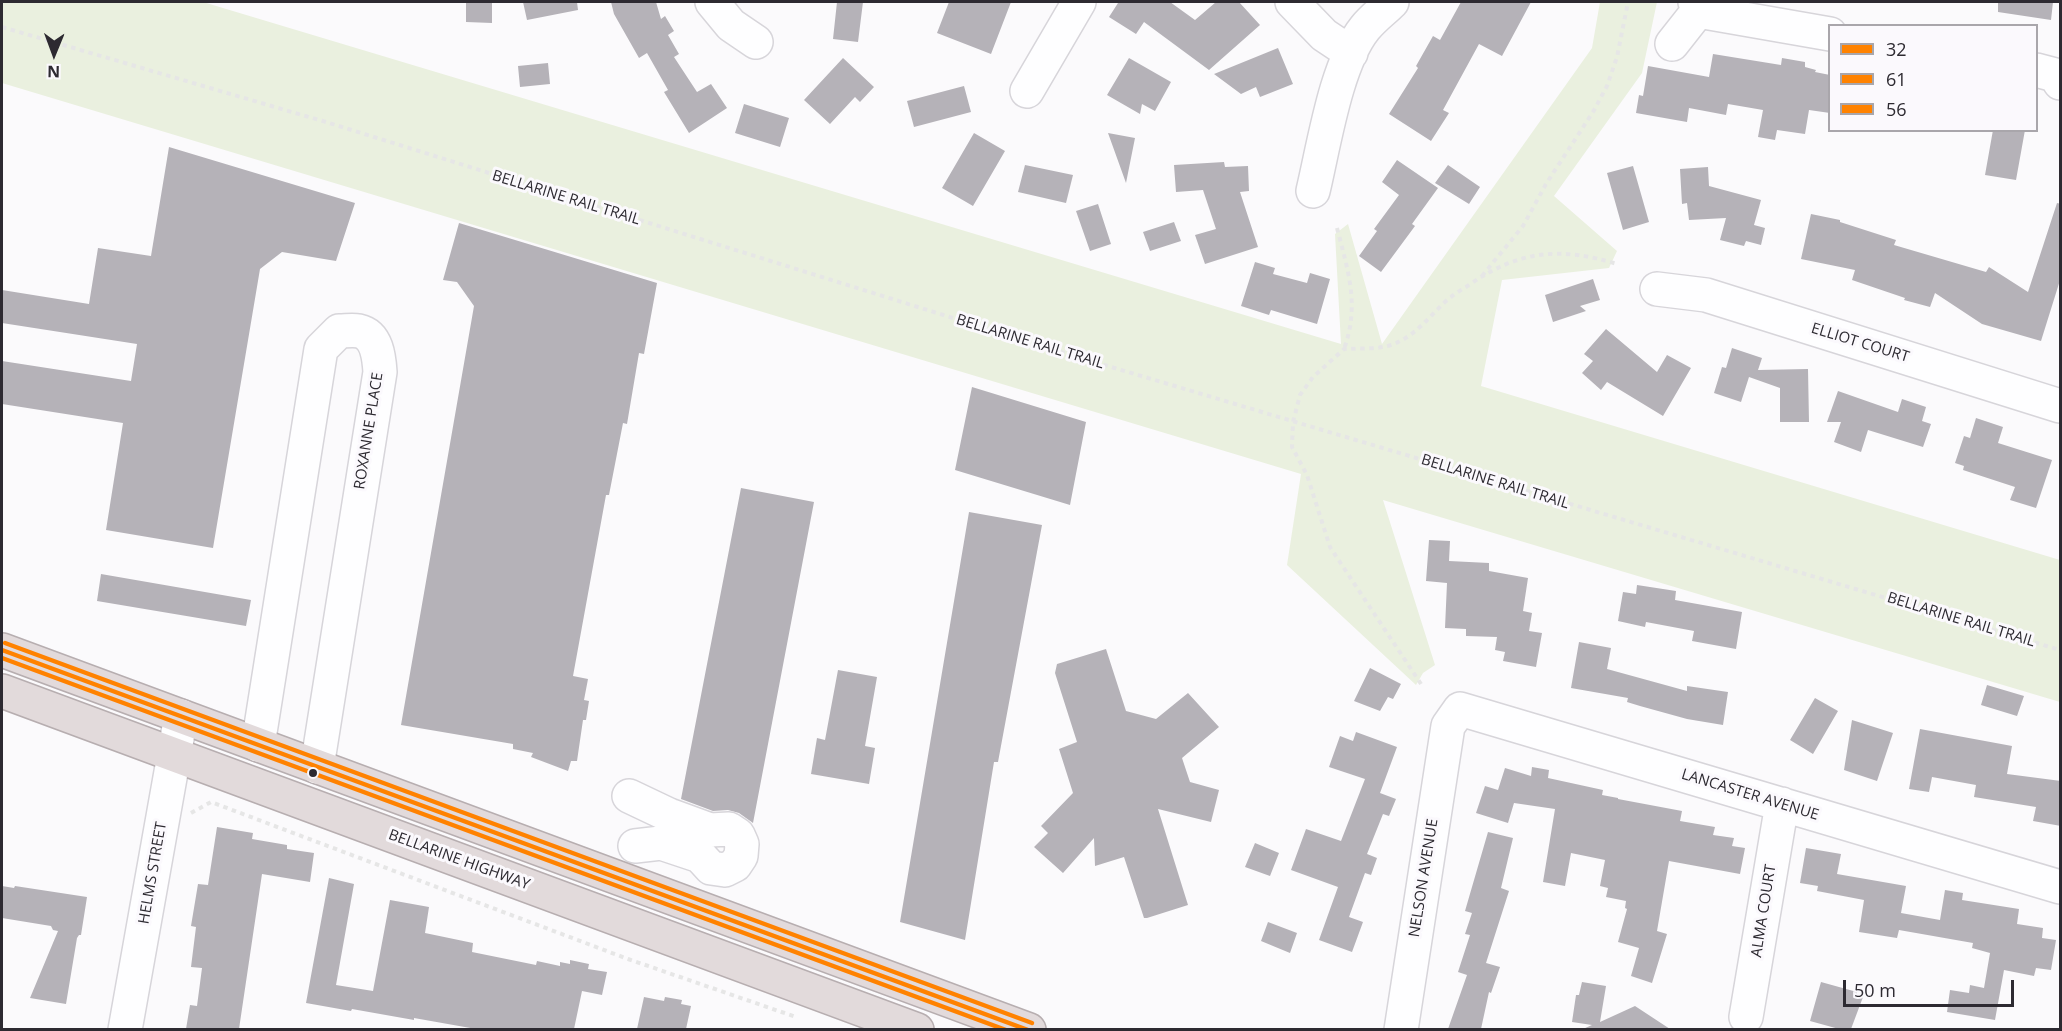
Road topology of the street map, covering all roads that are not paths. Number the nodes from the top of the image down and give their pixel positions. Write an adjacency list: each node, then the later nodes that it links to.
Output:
1 (712, 2): 7 (street)
2 (1078, 2): 12 (street)
3 (1292, 2): 9 (street)
4 (1392, 2): 9 (street)
5 (1696, 6): 6 (street); 8 (street)
6 (1828, 34)
7 (756, 42)
8 (1672, 44)
9 (1351, 53): 13 (street)
10 (2038, 70): 11 (street)
11 (2061, 83)
12 (1028, 91)
13 (1313, 191)
14 (1657, 289): 15 (street, ELLIOT COURT)
15 (2061, 406)
16 (2, 650): 18 (highway)
17 (2, 691): 21 (highway, BELLARINE HIGHWAY)
18 (181, 716): 20 (highway); 21 (street, HELMS STREET)
19 (1448, 726): 24 (street, LANCASTER AVENUE); 32 (street, NELSON AVENUE)
20 (258, 745): 22 (highway); 22 (street, ROXANNE PLACE)
21 (174, 755): 28 (highway, BELLARINE HIGHWAY); 29 (street, HELMS STREET)
22 (317, 767): 31 (highway)
23 (629, 796): 25 (street)
24 (1782, 804): 26 (street, LANCASTER AVENUE); 27 (street, ALMA COURT)
25 (635, 846)
26 (2061, 887)
27 (1746, 1017)
28 (869, 1020): 30 (highway, BELLARINE HIGHWAY)
29 (125, 1029)
30 (917, 1029)
31 (1029, 1029)
32 (1401, 1029)

